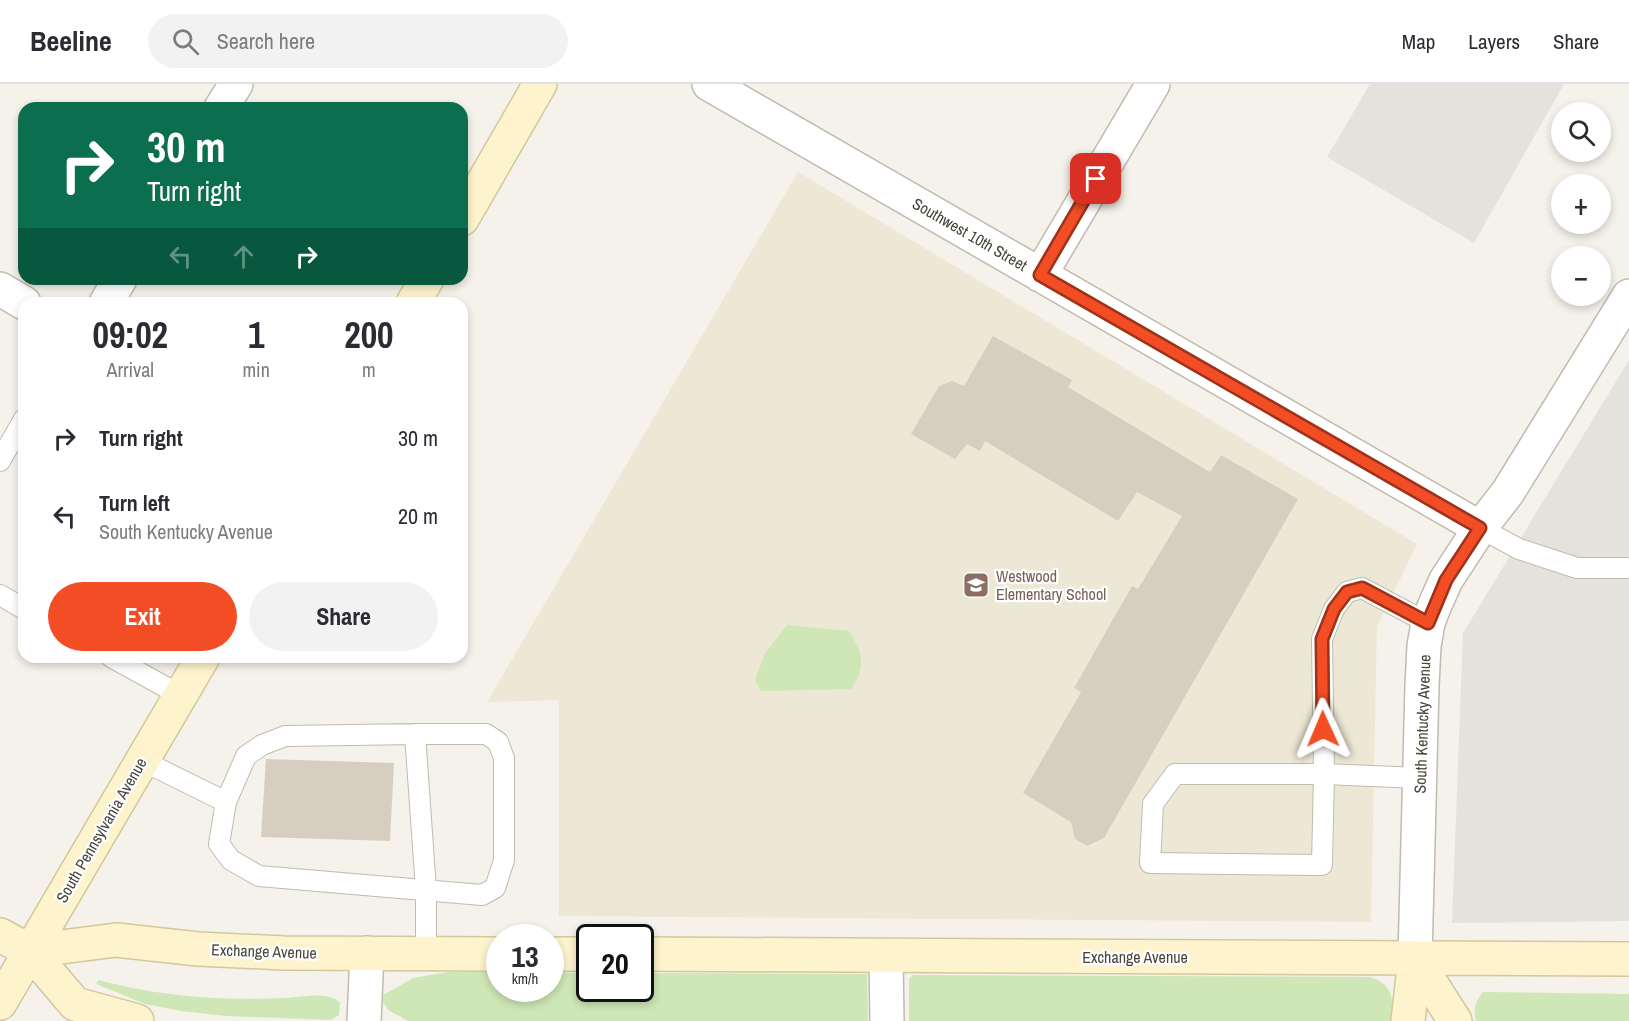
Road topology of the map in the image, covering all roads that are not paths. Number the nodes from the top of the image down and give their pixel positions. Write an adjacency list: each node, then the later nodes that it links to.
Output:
1 (236, 84): 5 (street)
2 (540, 84): 6 (main road)
3 (709, 84): 7 (street, Southwest 10th Street)
4 (1152, 84): 7 (street)
5 (225, 102)
6 (468, 209)
7 (1040, 275): 13 (street, Southwest 10th Street)
8 (0, 290): 10 (street)
9 (1629, 296): 13 (street, South Kentucky Avenue)
10 (18, 300)
11 (18, 430): 12 (lane)
12 (0, 461)
13 (1480, 528): 14 (lane); 17 (street, South Kentucky Avenue)
14 (1629, 568)
15 (0, 595): 16 (lane)
16 (18, 606)
17 (1428, 623): 23 (lane); 24 (street, South Kentucky Avenue)
18 (122, 663): 20 (lane)
19 (199, 663): 20 (main road, South Pennsylvania Avenue)
20 (180, 695): 22 (main road, South Pennsylvania Avenue)
21 (416, 734): 25 (lane); 26 (lane); 26 (lane)
22 (141, 760): 25 (lane); 28 (main road, South Pennsylvania Avenue)
23 (1324, 774): 23 (lane); 24 (lane)
24 (1420, 778): 34 (street, South Kentucky Avenue)
25 (226, 802): 26 (lane)
26 (426, 890): 30 (lane)
27 (0, 935): 28 (main road)
28 (30, 951): 29 (main road, Exchange Avenue); 36 (main road, South Pennsylvania Avenue); 37 (main road)
29 (367, 953): 30 (main road, Exchange Avenue); 38 (street)
30 (426, 953): 31 (main road, Exchange Avenue)
31 (486, 954)
32 (654, 954): 33 (main road, Exchange Avenue)
33 (886, 956): 34 (main road, Exchange Avenue); 39 (street)
34 (1416, 958): 35 (main road, Exchange Avenue); 40 (main road); 41 (main road)
35 (1629, 958)
36 (0, 1003)
37 (137, 1021)
38 (364, 1021)
39 (887, 1021)
40 (1408, 1021)
41 (1455, 1021)

